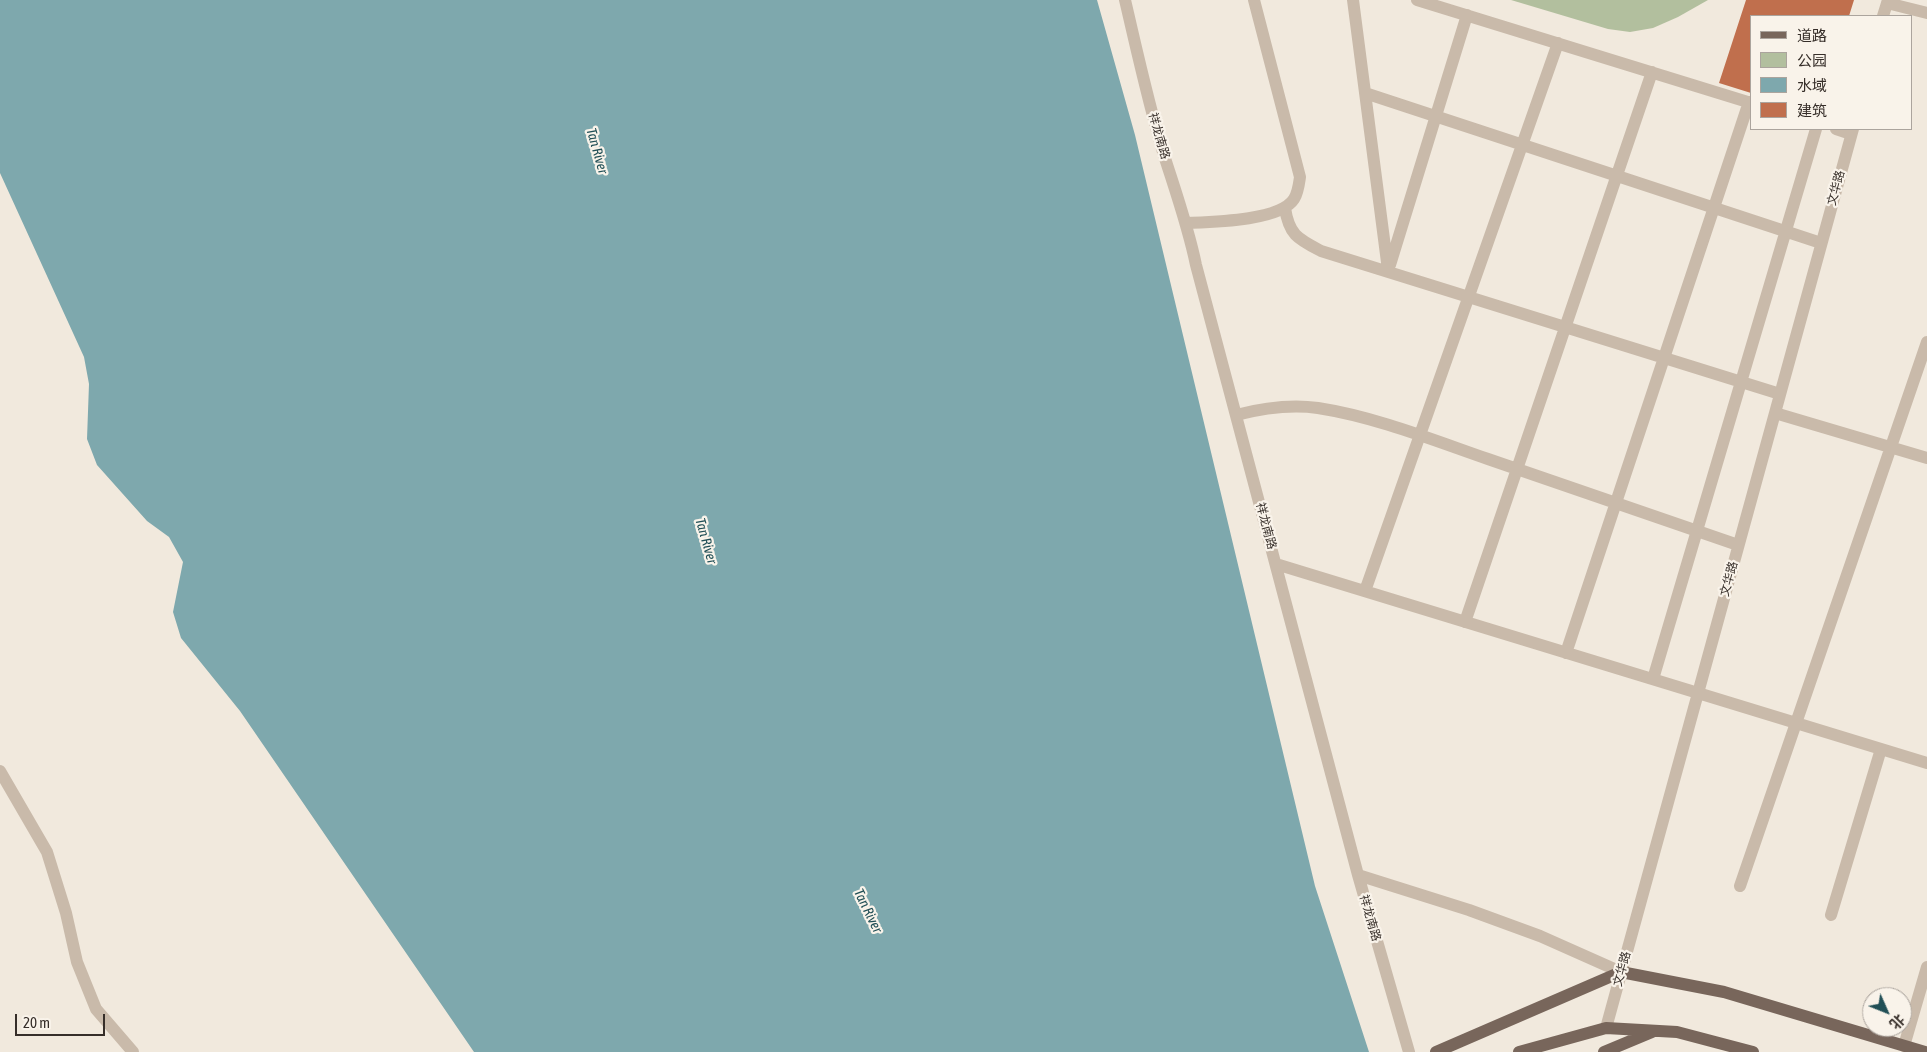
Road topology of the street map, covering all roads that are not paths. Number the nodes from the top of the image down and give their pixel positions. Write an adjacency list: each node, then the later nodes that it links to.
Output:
1 (1125, 0): 20 (street, 祥龙南路)
2 (1254, 0): 18 (street)
3 (1353, 0): 11 (street)
4 (1417, 0): 7 (street)
5 (1888, 1): 6 (street); 8 (street)
6 (1927, 13)
7 (1467, 15): 9 (street); 13 (street)
8 (1884, 15)
9 (1558, 43): 10 (street); 16 (street)
10 (1652, 72): 12 (street); 17 (street)
11 (1365, 93): 13 (street); 23 (street)
12 (1750, 102): 19 (street)
13 (1435, 116): 16 (street); 23 (street)
14 (1816, 130): 21 (street)
15 (1852, 131): 22 (street, 文华路)
16 (1522, 145): 17 (street); 24 (street)
17 (1617, 176): 19 (street); 25 (street)
18 (1285, 208): 20 (street); 23 (street)
19 (1713, 208): 21 (street); 27 (street)
20 (1187, 223): 31 (street, 祥龙南路)
21 (1786, 231): 22 (street); 28 (street)
22 (1821, 243): 29 (street, 文华路)
23 (1388, 270): 24 (street)
24 (1469, 296): 25 (street); 32 (street)
25 (1566, 326): 27 (street); 35 (street)
26 (1927, 342): 33 (street)
27 (1664, 357): 28 (street); 36 (street)
28 (1741, 382): 29 (street); 37 (street)
29 (1780, 394): 30 (street, 文华路)
30 (1774, 413): 33 (street); 38 (street, 文华路)
31 (1236, 415): 32 (street); 39 (street, 祥龙南路)
32 (1420, 435): 35 (street); 40 (street)
33 (1891, 447): 34 (street); 45 (street)
34 (1927, 458)
35 (1517, 469): 36 (street); 41 (street)
36 (1616, 503): 37 (street); 42 (street)
37 (1697, 531): 38 (street); 43 (street)
38 (1738, 546): 44 (street, 文华路)
39 (1276, 564): 40 (street); 49 (street, 祥龙南路)
40 (1365, 591): 41 (street)
41 (1465, 622): 42 (street)
42 (1566, 653): 43 (street)
43 (1653, 679): 44 (street)
44 (1698, 693): 45 (street); 53 (street, 文华路)
45 (1796, 723): 46 (street); 50 (street)
46 (1881, 749): 47 (street); 51 (street)
47 (1927, 763)
48 (0, 771): 57 (street)
49 (1358, 875): 53 (street); 58 (street, 祥龙南路)
50 (1740, 886)
51 (1831, 915)
52 (1927, 967): 56 (street)
53 (1621, 972): 54 (street, 文华路); 56 (main road); 59 (main road)
54 (1606, 1028): 55 (main road); 60 (main road)
55 (1659, 1029): 61 (main road); 62 (main road)
56 (1904, 1046): 63 (main road)
57 (134, 1052)
58 (1409, 1052)
59 (1436, 1052)
60 (1519, 1052)
61 (1604, 1052)
62 (1753, 1052)
63 (1925, 1052)

